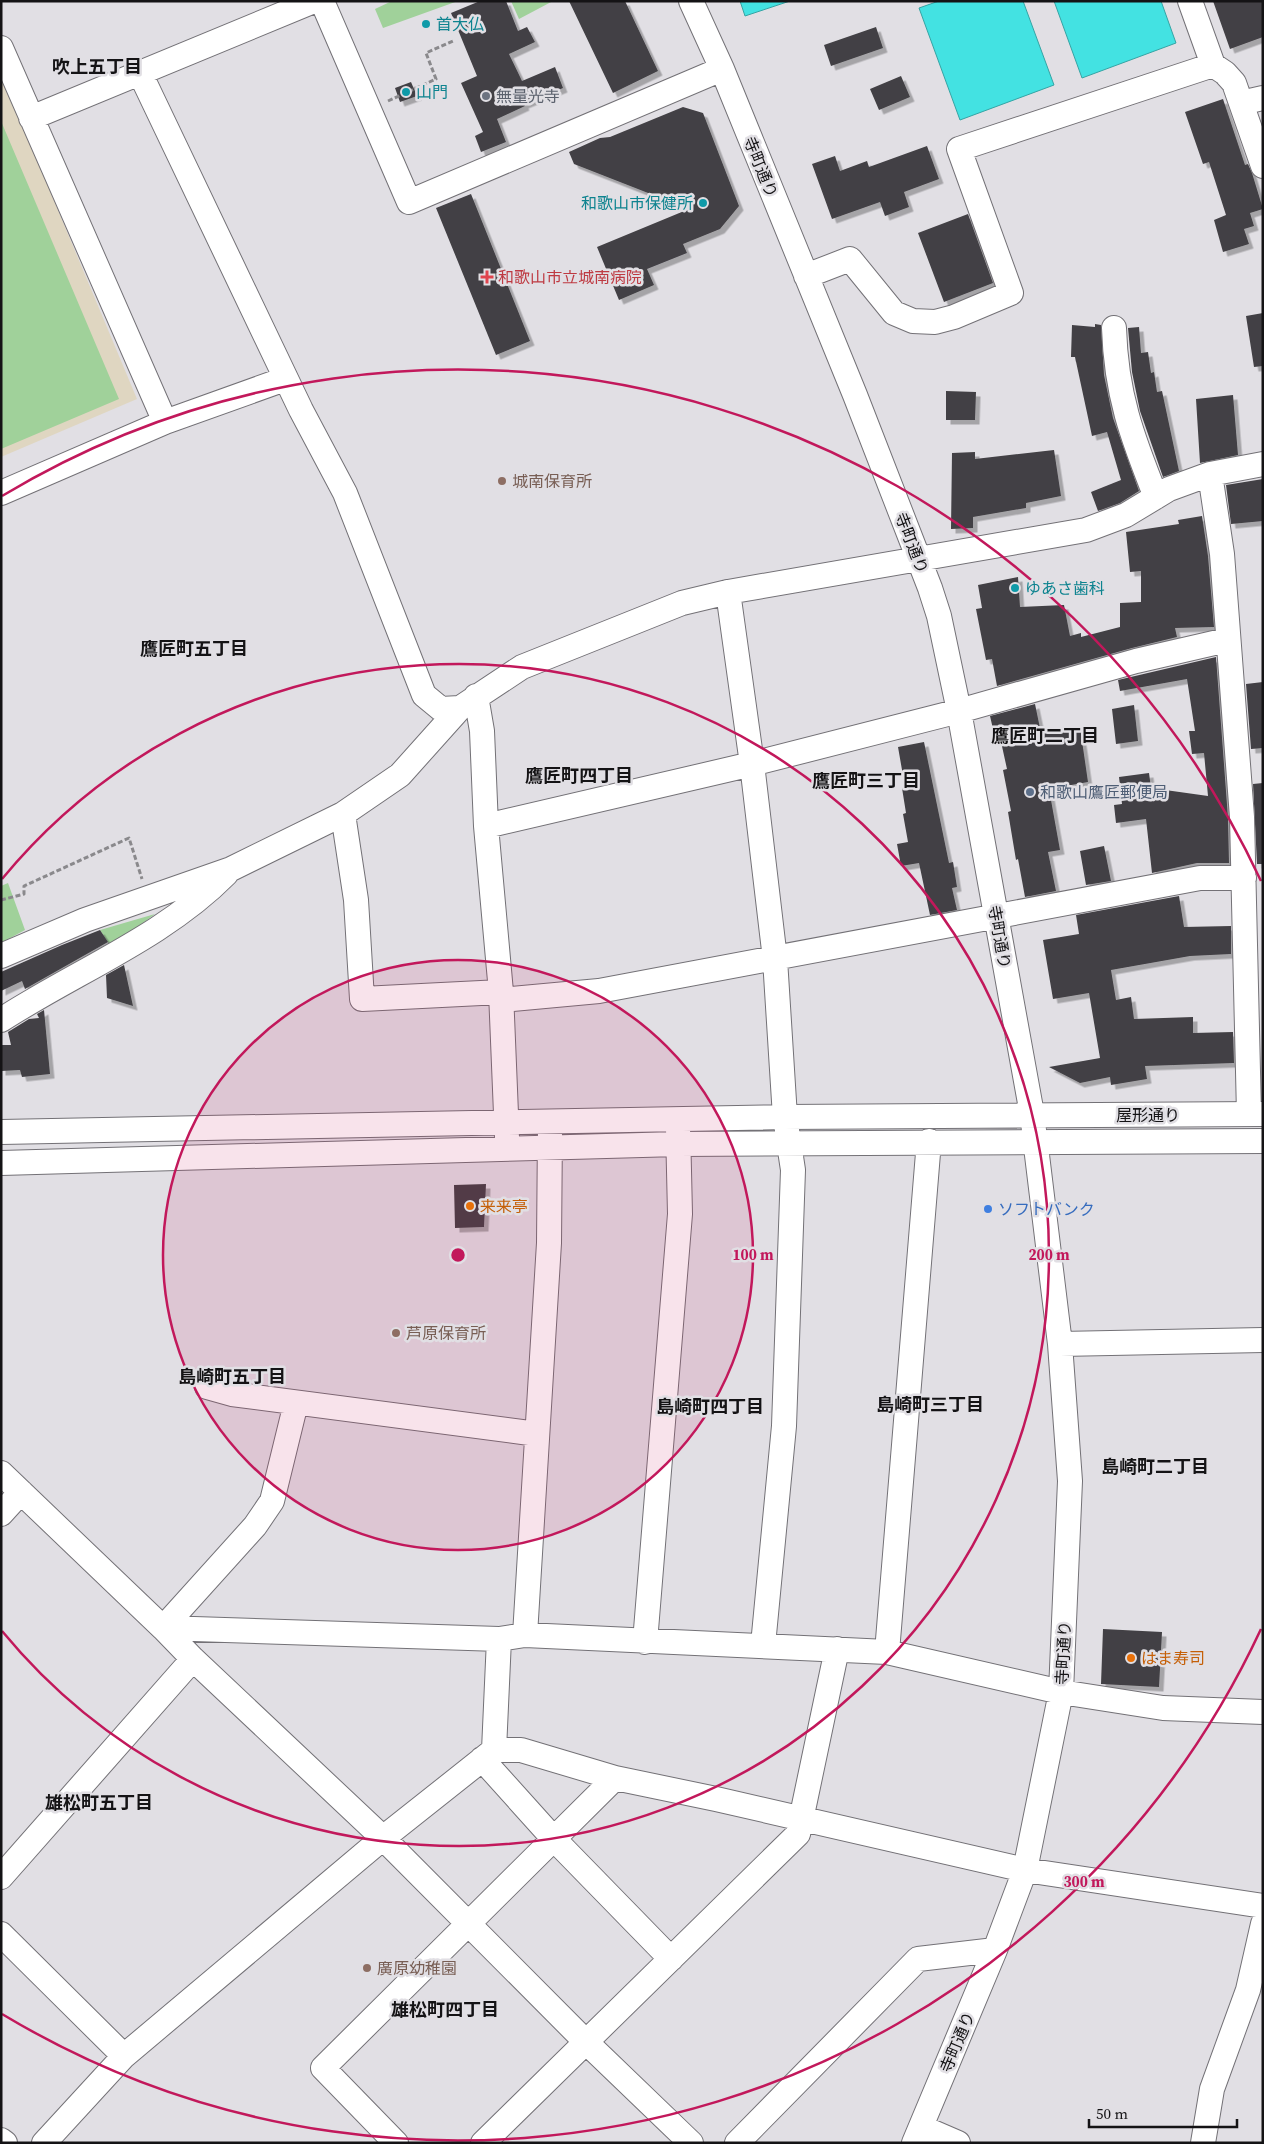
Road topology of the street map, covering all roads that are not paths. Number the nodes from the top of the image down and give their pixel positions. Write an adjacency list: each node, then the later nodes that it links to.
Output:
1 (314, 1): 8 (street)
2 (322, 1): 7 (street)
3 (691, 1): 7 (street, 寺町通り)
4 (1190, 1): 6 (street)
5 (1, 48): 10 (street)
6 (1213, 65): 9 (street); 12 (street)
7 (722, 69): 12 (street, 寺町通り)
8 (140, 73): 10 (street); 14 (street)
9 (1246, 95): 11 (street)
10 (31, 118): 15 (street)
11 (1263, 166)
12 (806, 276): 20 (street, 寺町通り)
13 (1114, 328): 19 (street)
14 (285, 379): 15 (street); 23 (street)
15 (165, 422): 18 (street)
16 (1263, 464): 17 (street)
17 (1210, 474): 19 (street); 22 (street)
18 (1, 493)
19 (1156, 497): 20 (street)
20 (919, 560): 21 (street); 24 (street, 寺町通り)
21 (728, 592): 23 (street); 25 (street)
22 (1227, 640): 24 (street); 27 (street)
23 (468, 702): 26 (street); 28 (street)
24 (959, 711): 25 (street); 31 (street, 寺町通り)
25 (752, 764): 28 (street); 33 (street)
26 (343, 814): 29 (street); 34 (street)
27 (1252, 816): 30 (street)
28 (486, 826): 34 (street)
29 (231, 869): 32 (street); 35 (street)
30 (1244, 878): 31 (street); 37 (street)
31 (996, 916): 33 (street); 36 (street, 寺町通り)
32 (1, 956)
33 (775, 959): 34 (street); 38 (street)
34 (501, 996): 41 (street)
35 (1, 1020)
36 (1032, 1114): 37 (street, 屋形通り); 38 (street, 屋形通り); 43 (street, 寺町通り)
37 (1256, 1114)
38 (785, 1117): 39 (street, 屋形通り); 46 (street)
39 (677, 1118): 40 (street, 屋形通り); 47 (street)
40 (550, 1121): 41 (street, 屋形通り); 48 (street)
41 (506, 1122): 42 (street, 屋形通り); 49 (street)
42 (1, 1132)
43 (1036, 1141): 44 (street, 屋形通り); 45 (street, 屋形通り); 52 (street, 寺町通り)
44 (1263, 1141)
45 (929, 1142): 46 (street, 屋形通り); 65 (street)
46 (790, 1143): 47 (street, 屋形通り); 63 (street)
47 (678, 1144): 48 (street, 屋形通り); 62 (street)
48 (550, 1147): 49 (street, 屋形通り); 55 (street)
49 (507, 1148): 50 (street, 屋形通り)
50 (1, 1163)
51 (1263, 1340): 52 (street)
52 (1060, 1344): 67 (street, 寺町通り)
53 (208, 1388): 54 (street)
54 (296, 1403): 55 (street); 59 (street)
55 (537, 1434): 60 (street)
56 (1, 1473): 57 (street)
57 (21, 1492): 58 (street); 59 (street)
58 (1, 1514)
59 (163, 1628): 61 (street); 66 (street)
60 (525, 1635): 61 (street); 62 (street)
61 (499, 1639): 69 (street)
62 (645, 1642): 63 (street)
63 (763, 1645): 64 (street)
64 (837, 1650): 65 (street); 71 (street)
65 (887, 1652): 67 (street)
66 (193, 1659): 72 (street); 75 (street)
67 (1061, 1692): 68 (street); 74 (street, 寺町通り)
68 (1263, 1712)
69 (488, 1754): 70 (street); 72 (street); 73 (street)
70 (614, 1778): 71 (street); 73 (street)
71 (801, 1819): 74 (street); 81 (street)
72 (383, 1838): 77 (street); 83 (street)
73 (553, 1838): 77 (street); 81 (street)
74 (1025, 1870): 76 (street); 80 (street, 寺町通り)
75 (1, 1877)
76 (1263, 1906)
77 (468, 1924): 82 (street); 88 (street)
78 (1263, 1924): 93 (street)
79 (1, 1934): 83 (street)
80 (995, 1950): 84 (street, 寺町通り); 91 (street)
81 (671, 1959): 82 (street)
82 (587, 2043): 89 (street); 90 (street)
83 (124, 2056): 87 (street)
84 (918, 2135): 92 (street)
85 (1, 2140): 86 (street)
86 (4, 2143)
87 (44, 2143)
88 (396, 2143)
89 (483, 2143)
90 (691, 2143)
91 (737, 2143)
92 (958, 2143)
93 (1203, 2143)

